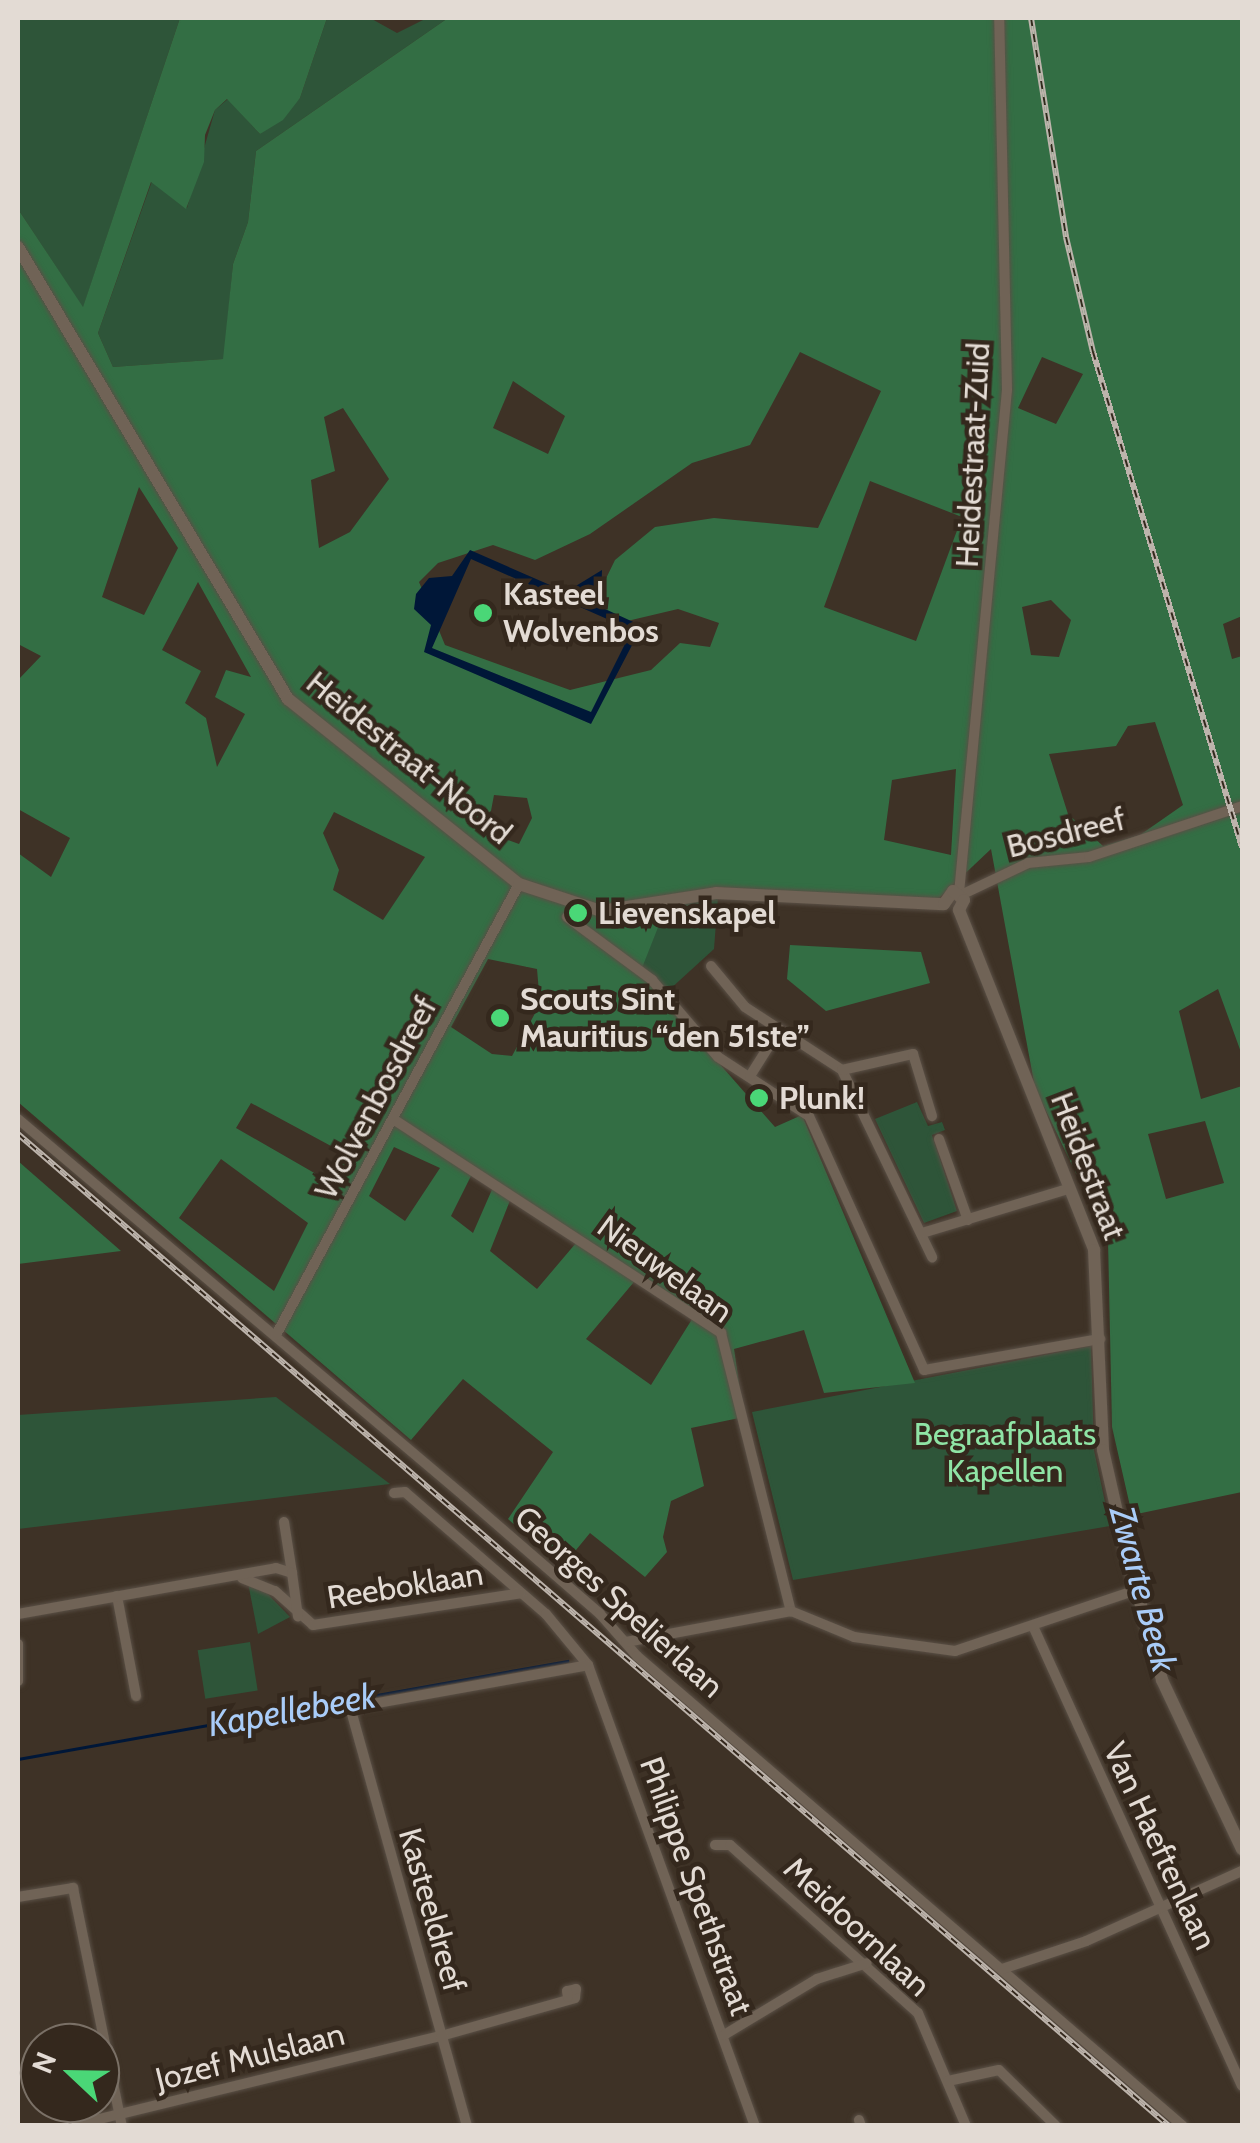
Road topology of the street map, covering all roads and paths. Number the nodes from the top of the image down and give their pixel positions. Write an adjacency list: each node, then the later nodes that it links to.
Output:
1 (999, 18): 5 (street, Heidestraat-Zuid)
2 (18, 246): 4 (street, Heidestraat-Noord)
3 (1242, 806): 5 (street, Bosdreef)
4 (519, 884): 6 (street, Heidestraat-Noord); 15 (street, Wolvenbosdreef)
5 (960, 894): 6 (street); 7 (street, Heidestraat)
6 (944, 904): 7 (street)
7 (959, 910): 17 (street, Heidestraat)
8 (567, 917): 12 (street)
9 (711, 966): 10 (street)
10 (780, 1030): 11 (street); 12 (street)
11 (842, 1070): 13 (street); 19 (street)
12 (750, 1076): 22 (street)
13 (932, 1116)
14 (18, 1119): 21 (street, Georges Spelierlaan)
15 (393, 1119): 21 (street, Wolvenbosdreef); 30 (street, Nieuwelaan)
16 (939, 1139): 18 (street)
17 (1068, 1189): 18 (street); 22 (street, Heidestraat)
18 (968, 1220): 19 (street)
19 (922, 1233): 20 (street)
20 (932, 1257)
21 (276, 1335): 34 (street, Georges Spelierlaan)
22 (1100, 1339): 27 (street, Heidestraat)
23 (394, 1493): 28 (street)
24 (284, 1522): 25 (street, Reeboklaan)
25 (292, 1573): 26 (street, Reeboklaan); 32 (street, Reeboklaan)
26 (235, 1576): 29 (street, Reeboklaan); 32 (street, Reeboklaan)
27 (1136, 1590): 33 (street); 40 (street, Heidestraat)
28 (521, 1593): 32 (street, Reeboklaan); 36 (street)
29 (116, 1596): 31 (street, Reeboklaan); 38 (street)
30 (791, 1611): 33 (street); 34 (street)
31 (18, 1614)
32 (298, 1617)
33 (1033, 1626): 43 (street, Van Haeftenlaan)
34 (626, 1642): 45 (street, Georges Spelierlaan)
35 (18, 1644): 37 (street)
36 (588, 1665): 47 (street, Philippe Spethstraat); 48 (street, Kasteeldreef)
37 (18, 1681)
38 (136, 1696)
39 (715, 1846): 44 (street, Meidoornlaan)
40 (1242, 1849)
41 (1242, 1871): 43 (street)
42 (18, 1897): 51 (street)
43 (1161, 1906): 45 (street); 50 (street, Van Haeftenlaan)
44 (867, 1963): 47 (street); 49 (street, Meidoornlaan)
45 (1002, 1969): 57 (street, Georges Spelierlaan)
46 (568, 1997): 48 (street, Jozef Mulslaan)
47 (724, 2035): 54 (street, Philippe Spethstraat)
48 (442, 2036): 51 (street, Jozef Mulslaan); 53 (street, Kasteeldreef)
49 (948, 2081): 55 (street, Meidoornlaan); 56 (street)
50 (1242, 2086)
51 (121, 2120): 52 (street, Jozef Mulslaan)
52 (71, 2126)
53 (467, 2126)
54 (755, 2126)
55 (966, 2126)
56 (1056, 2126)
57 (1183, 2126)

